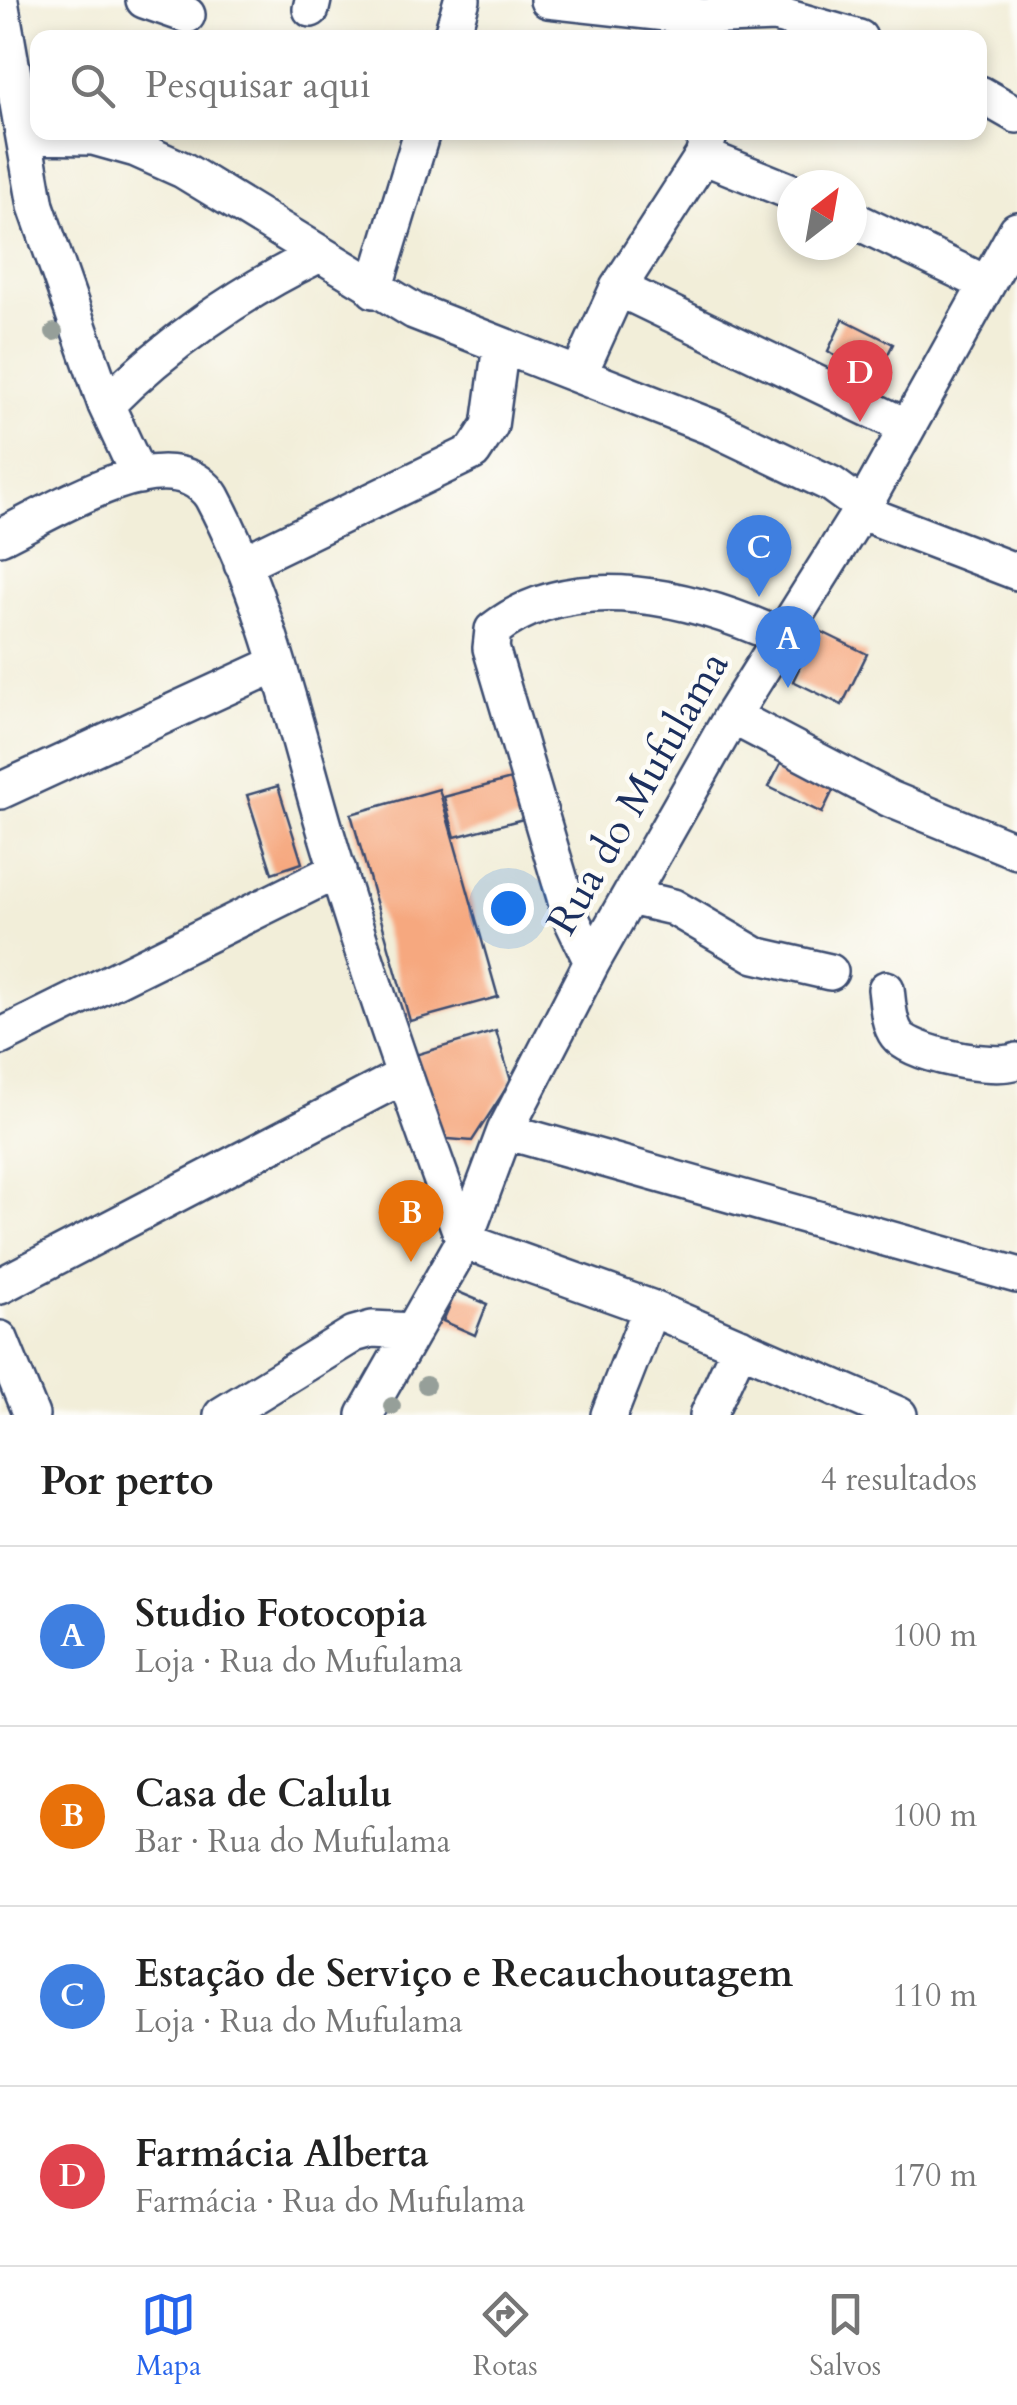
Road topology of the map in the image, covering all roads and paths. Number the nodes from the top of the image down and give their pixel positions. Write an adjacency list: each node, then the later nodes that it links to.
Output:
1 (144, 0): 5 (street)
2 (462, 0): 7 (street)
3 (548, 0): 6 (street)
4 (0, 1): 11 (street)
5 (188, 14)
6 (756, 18): 8 (street)
7 (453, 30)
8 (831, 30)
9 (987, 98): 10 (street)
10 (1017, 116)
11 (24, 136): 12 (street); 25 (street)
12 (30, 136)
13 (104, 140): 19 (street)
14 (420, 140): 22 (street)
15 (706, 144): 16 (street); 21 (street)
16 (777, 184)
17 (867, 226): 20 (street)
18 (1017, 230): 20 (street, Rua do Mufulama)
19 (318, 255): 22 (street); 25 (street)
20 (987, 284): 26 (street, Rua do Mufulama)
21 (618, 288): 24 (street); 26 (street)
22 (374, 290): 23 (street)
23 (501, 345): 24 (street); 30 (street)
24 (578, 374): 28 (street)
25 (106, 406): 27 (street)
26 (906, 426): 28 (street, Rua do Mufulama)
27 (139, 476): 29 (street); 30 (street)
28 (864, 504): 31 (street); 32 (street, Rua do Mufulama)
29 (0, 538)
30 (242, 564): 33 (street)
31 (1017, 572)
32 (781, 638): 34 (street, Rua do Mufulama); 39 (street)
33 (276, 664): 35 (street); 37 (street)
34 (732, 716): 36 (street); 38 (street, Rua do Mufulama)
35 (0, 791)
36 (1017, 851)
37 (338, 870): 42 (street); 44 (street)
38 (630, 897): 39 (street, Rua do Mufulama); 40 (street)
39 (592, 962): 45 (street, Rua do Mufulama)
40 (830, 972)
41 (886, 989): 43 (street)
42 (0, 1037)
43 (1017, 1062)
44 (403, 1076): 46 (street); 48 (street)
45 (505, 1132): 46 (street, Rua do Mufulama); 47 (street)
46 (464, 1241): 49 (street); 50 (street, Rua do Mufulama)
47 (1017, 1274)
48 (0, 1286)
49 (651, 1308): 52 (street); 56 (street)
50 (413, 1330): 54 (street); 55 (street, Rua do Mufulama)
51 (0, 1338): 53 (street)
52 (740, 1346): 57 (street); 58 (street)
53 (31, 1415)
54 (222, 1415)
55 (365, 1415)
56 (609, 1415)
57 (708, 1415)
58 (899, 1415)

